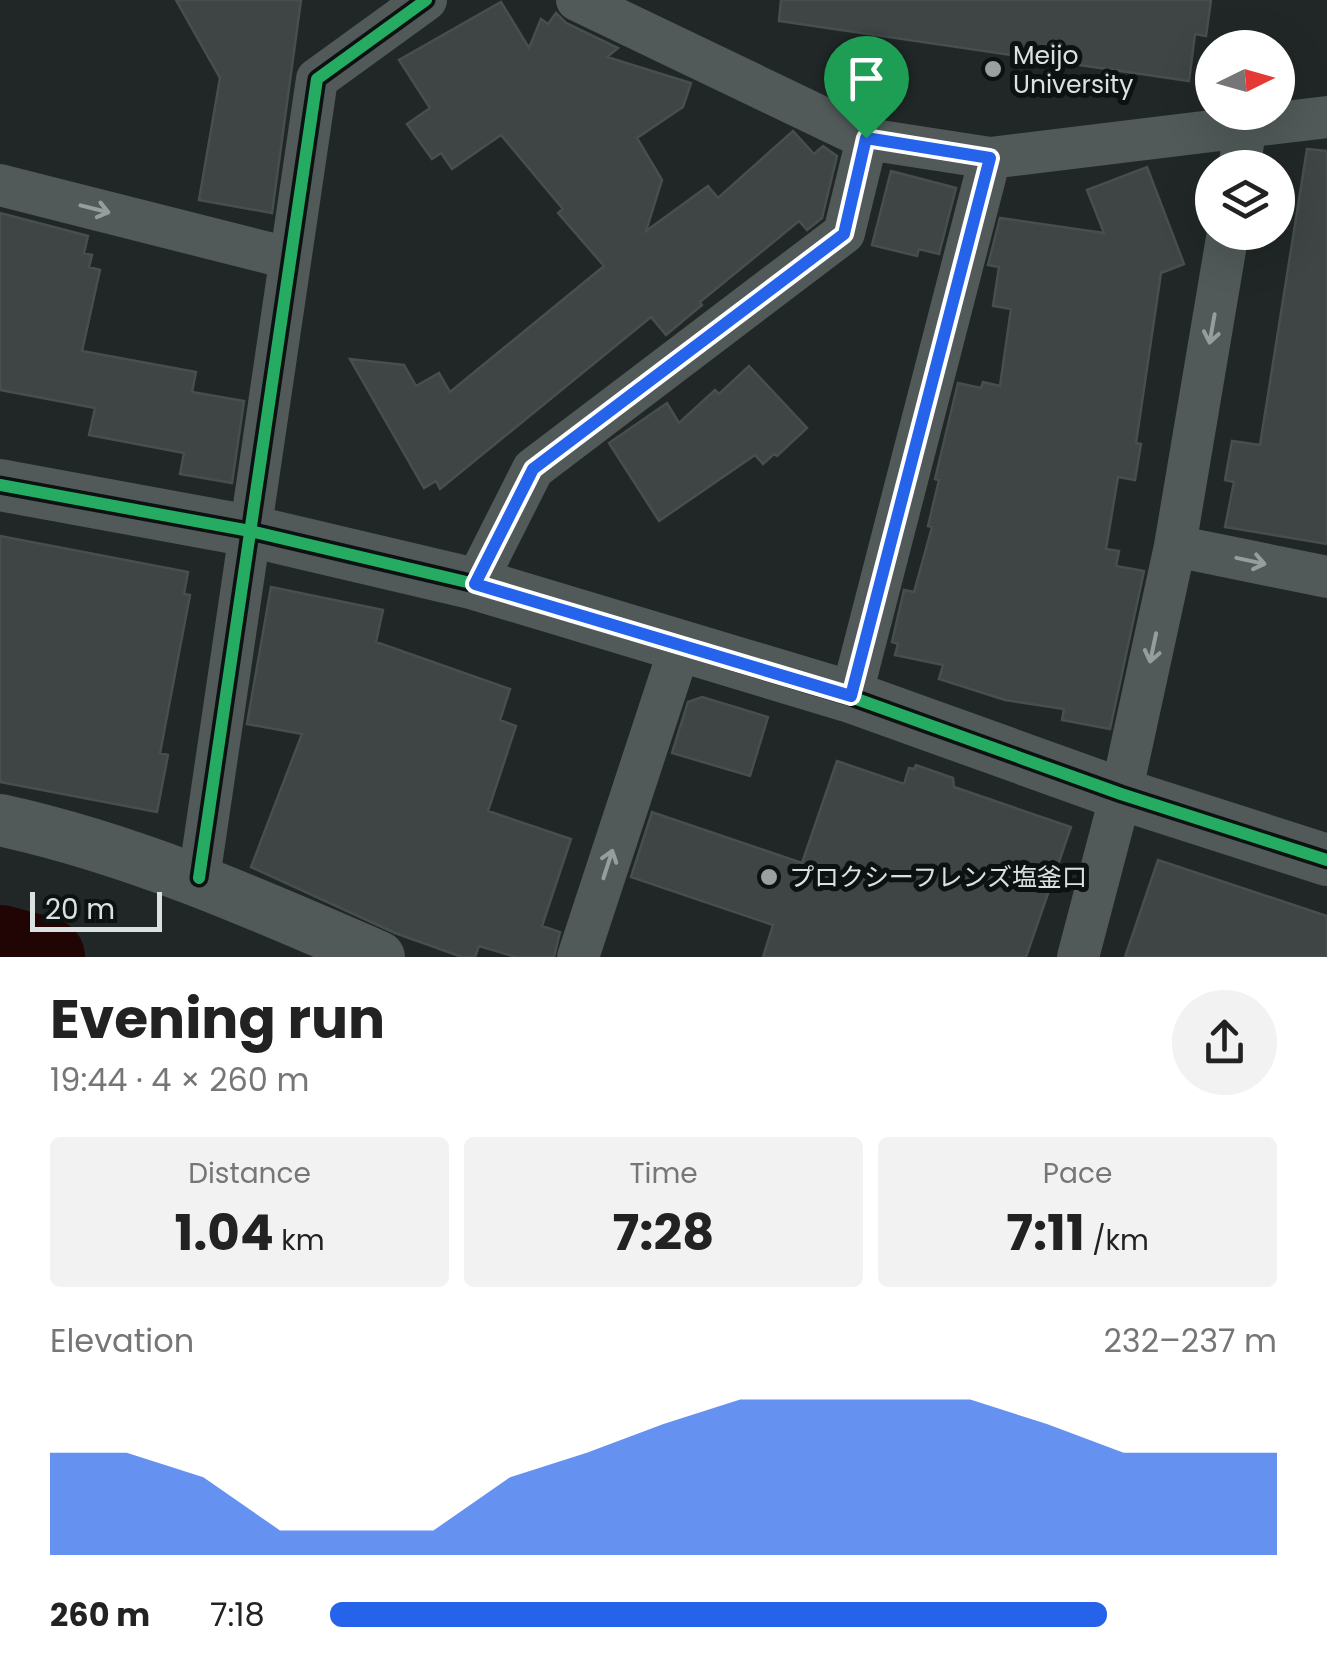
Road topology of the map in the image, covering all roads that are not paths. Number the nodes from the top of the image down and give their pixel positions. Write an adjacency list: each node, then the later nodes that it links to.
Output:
1 (426, 0): 10 (street)
2 (576, 0): 6 (street)
3 (1327, 117): 4 (street)
4 (1295, 121)
5 (1214, 130): 7 (street)
6 (866, 138): 7 (street); 15 (street)
7 (990, 158): 17 (street)
8 (0, 186): 10 (street, one-way to 10)
9 (1225, 250): 13 (street, one-way to 13)
10 (288, 258): 12 (street)
11 (0, 485): 12 (street)
12 (250, 532): 15 (street); 21 (street)
13 (1175, 546): 14 (street, one-way to 14); 18 (street, one-way to 18)
14 (1327, 577)
15 (475, 584): 16 (street)
16 (680, 647): 17 (street); 23 (street, one-way to 16)
17 (851, 696): 18 (street)
18 (1122, 794): 20 (street); 24 (street)
19 (0, 820): 21 (street)
20 (1327, 860)
21 (200, 878): 22 (street)
22 (379, 957)
23 (578, 957)
24 (1078, 957)

